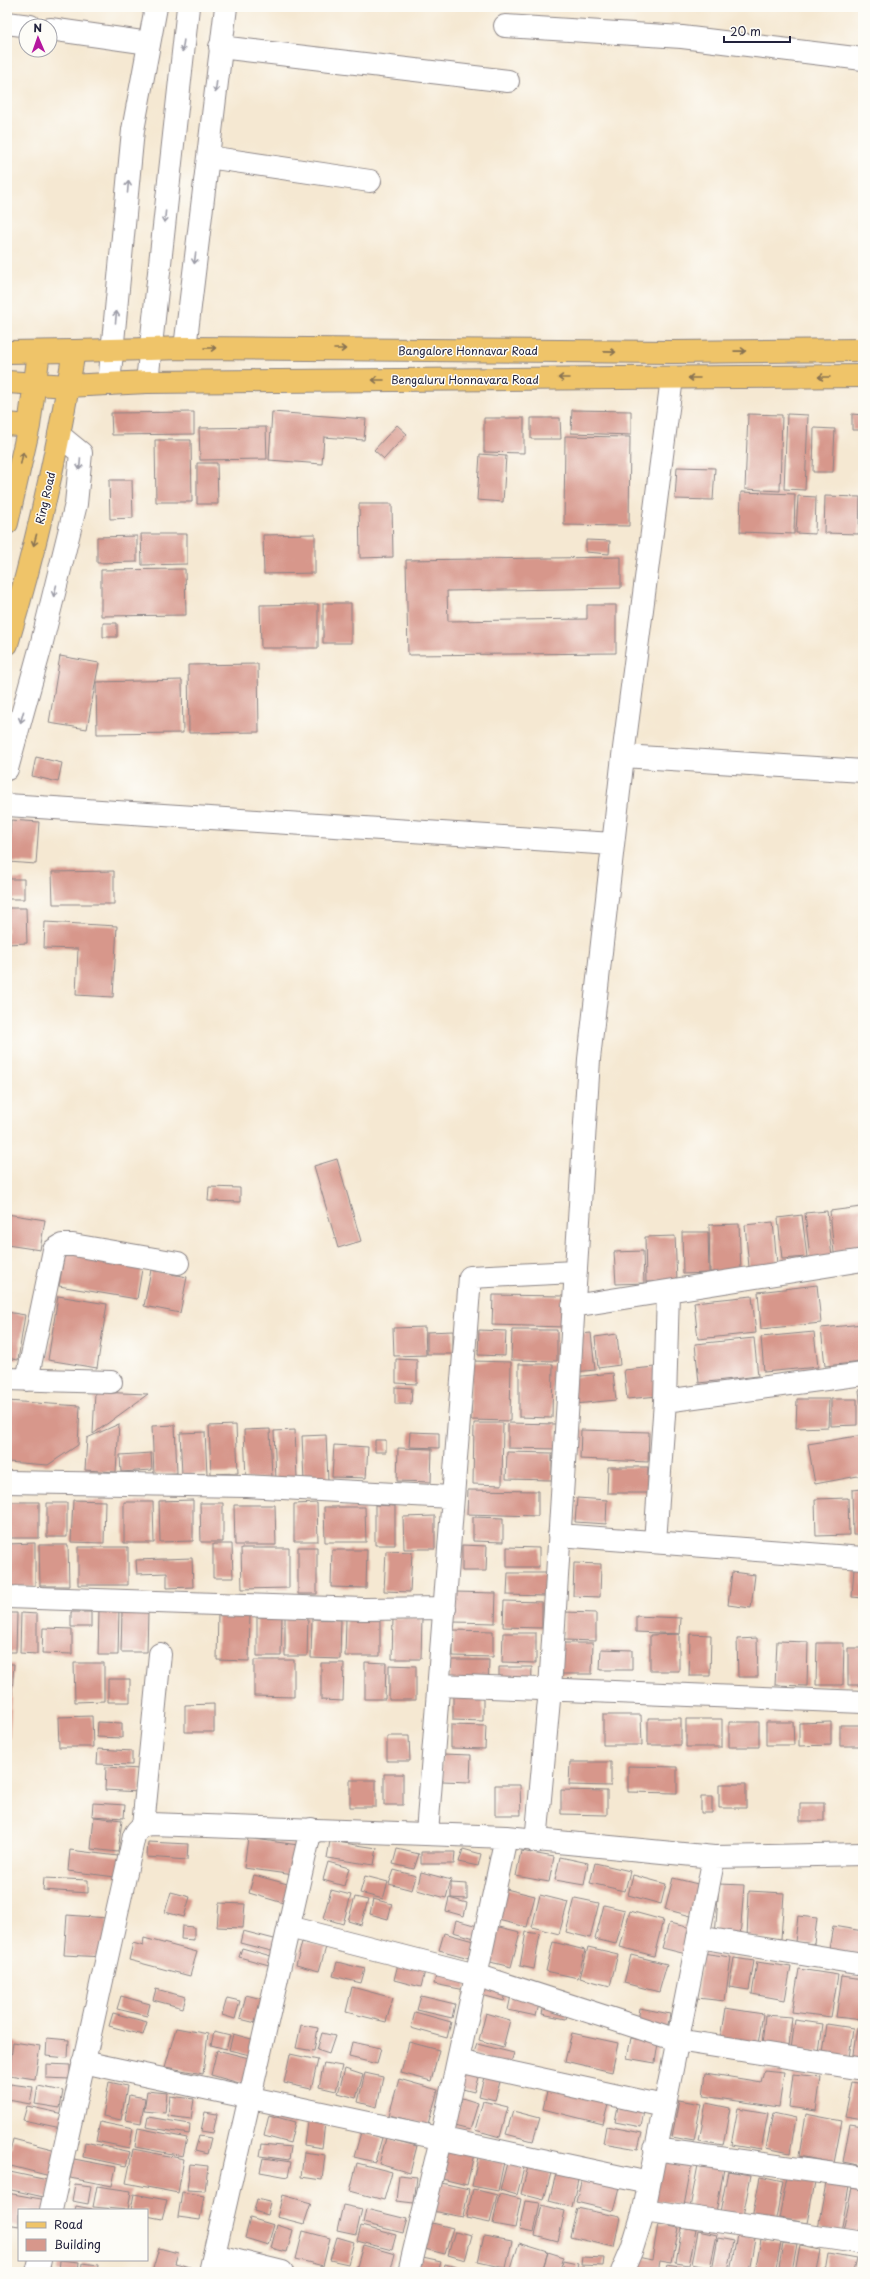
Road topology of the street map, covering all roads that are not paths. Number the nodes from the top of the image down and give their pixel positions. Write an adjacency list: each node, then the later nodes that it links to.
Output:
1 (156, 7): 8 (street)
2 (188, 7): 15 (street, one-way to 15)
3 (226, 7): 9 (street)
4 (7, 23): 5 (street)
5 (18, 24)
6 (505, 26): 10 (street)
7 (58, 30): 8 (street)
8 (149, 43): 18 (street, one-way to 8)
9 (220, 47): 11 (street); 12 (street, one-way to 12)
10 (863, 59)
11 (508, 81)
12 (208, 157): 13 (street); 14 (street, one-way to 14)
13 (370, 181)
14 (185, 348): 15 (main road, Bangalore Honnavar Road); 16 (main road, Bangalore Honnavar Road, one-way to 16)
15 (150, 349): 18 (main road, Bangalore Honnavar Road); 24 (street)
16 (863, 350)
17 (74, 351): 18 (main road, Bangalore Honnavar Road); 20 (main road, Bangalore Honnavar Road); 27 (main road, Ring Road)
18 (112, 351): 26 (street)
19 (7, 352): 20 (main road, Bangalore Honnavar Road)
20 (39, 352): 25 (main road)
21 (863, 376): 22 (main road, Bengaluru Honnavara Road, one-way to 22)
22 (672, 378): 24 (main road, Bengaluru Honnavara Road, one-way to 24); 33 (street)
23 (7, 382): 25 (main road, Bengaluru Honnavara Road)
24 (147, 382): 26 (main road, Bengaluru Honnavara Road)
25 (35, 384): 27 (main road, Bengaluru Honnavara Road); 29 (main road)
26 (109, 384): 27 (main road, Bengaluru Honnavara Road)
27 (68, 386): 30 (main road, Ring Road)
28 (7, 424): 29 (main road)
29 (29, 426): 31 (main road, one-way to 29)
30 (59, 435): 32 (main road, Ring Road, one-way to 32); 34 (street, one-way to 34)
31 (7, 523)
32 (7, 644)
33 (623, 756): 35 (street); 37 (street)
34 (7, 769)
35 (863, 771)
36 (7, 805): 37 (street)
37 (613, 844): 40 (street)
38 (863, 1260): 41 (street)
39 (178, 1263): 44 (street)
40 (575, 1272): 42 (street); 48 (street)
41 (668, 1291): 42 (street); 46 (street)
42 (573, 1306): 49 (street)
43 (863, 1374): 46 (street)
44 (17, 1380): 45 (street)
45 (111, 1382)
46 (665, 1401): 50 (street)
47 (7, 1482): 48 (street)
48 (451, 1497): 53 (street)
49 (559, 1535): 50 (street); 56 (street)
50 (655, 1542): 51 (street)
51 (863, 1558)
52 (7, 1598): 53 (street)
53 (445, 1608): 55 (street)
54 (160, 1654): 58 (street)
55 (439, 1685): 56 (street); 60 (street)
56 (550, 1689): 57 (street); 62 (street)
57 (863, 1702)
58 (143, 1826): 59 (street); 71 (street)
59 (312, 1829): 60 (street); 65 (street)
60 (427, 1833): 61 (street)
61 (506, 1837): 62 (street); 68 (street)
62 (536, 1842): 64 (street)
63 (863, 1854): 64 (street)
64 (714, 1857): 66 (street)
65 (289, 1927): 68 (street); 73 (street)
66 (698, 1937): 67 (street); 69 (street)
67 (863, 1964)
68 (476, 1975): 69 (street); 70 (street)
69 (677, 2040): 72 (street); 74 (street)
70 (458, 2061): 74 (street); 75 (street)
71 (83, 2062): 73 (street); 79 (street)
72 (863, 2069)
73 (251, 2098): 75 (street); 83 (street)
74 (664, 2106): 76 (street)
75 (441, 2139): 78 (street); 86 (street)
76 (655, 2149): 77 (street); 78 (street)
77 (863, 2178)
78 (649, 2183): 80 (street)
79 (51, 2209)
80 (644, 2210): 81 (street); 87 (street)
81 (863, 2243)
82 (40, 2261): 84 (street)
83 (212, 2263): 85 (street)
84 (38, 2272)
85 (282, 2272)
86 (409, 2272)
87 (622, 2272)

